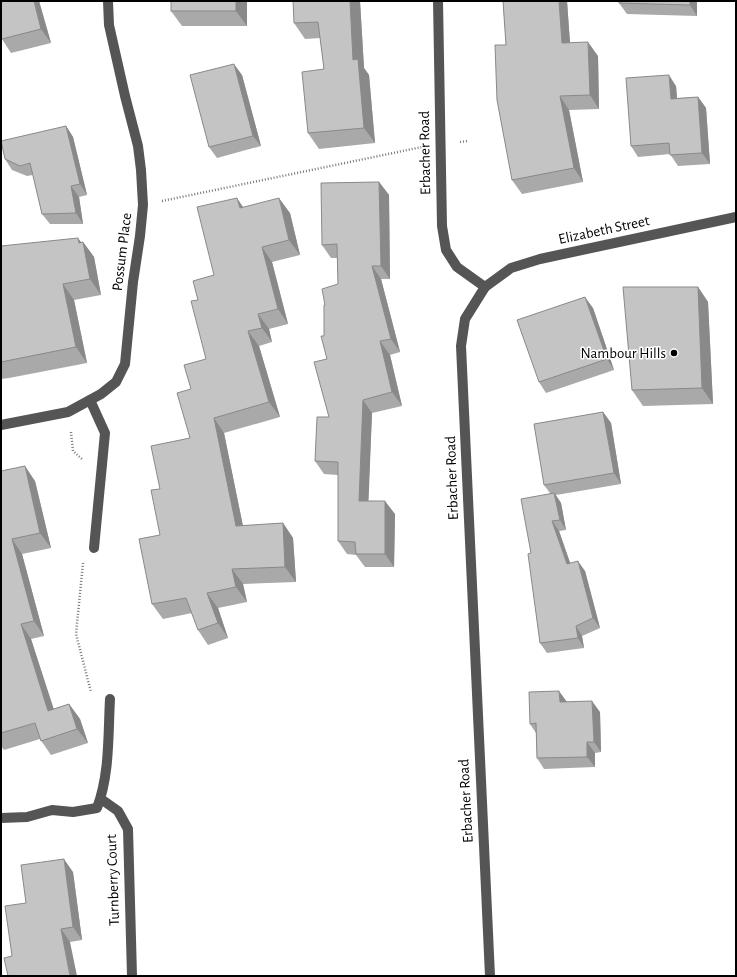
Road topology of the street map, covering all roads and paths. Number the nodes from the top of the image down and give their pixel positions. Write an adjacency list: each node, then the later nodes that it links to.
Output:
1 (108, 1): 5 (street, Possum Place)
2 (438, 1): 4 (street, Erbacher Road)
3 (468, 141): 4 (path)
4 (440, 144): 5 (path); 7 (street, Erbacher Road)
5 (143, 205): 8 (street, Possum Place)
6 (736, 216): 7 (street, Elizabeth Street)
7 (484, 287): 15 (street, Erbacher Road)
8 (90, 400): 9 (street, Possum Place); 10 (street)
9 (1, 425)
10 (94, 548)
11 (110, 699): 12 (street)
12 (101, 799): 13 (street); 14 (street, Turnberry Court)
13 (1, 818)
14 (132, 976)
15 (490, 976)

